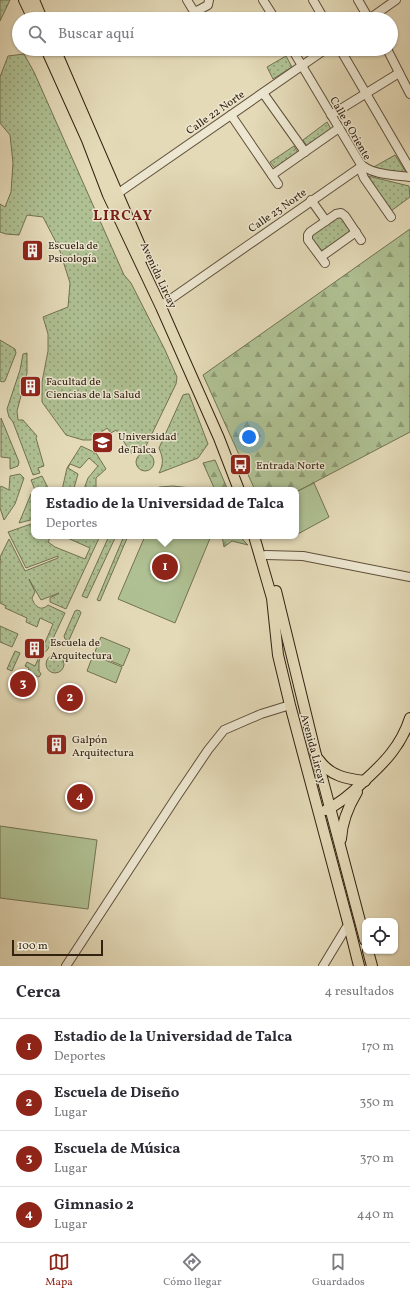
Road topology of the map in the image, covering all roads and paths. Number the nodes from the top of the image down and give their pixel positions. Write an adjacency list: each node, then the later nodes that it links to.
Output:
1 (187, 0): 2 (street)
2 (209, 0)
3 (263, 0): 10 (street)
4 (312, 0): 11 (street)
5 (358, 0): 12 (street)
6 (396, 0): 13 (street)
7 (29, 1): 8 (main road); 9 (main road)
8 (31, 12)
9 (37, 12)
10 (270, 12)
11 (320, 12)
12 (365, 12)
13 (379, 12)
14 (49, 56): 34 (main road, Avenida Lircay)
15 (58, 56): 34 (main road, Avenida Lircay)
16 (296, 56): 20 (street, Calle 8 Oriente)
17 (316, 56): 20 (street, Calle 22 Norte)
18 (344, 56): 23 (street)
19 (390, 56): 21 (street)
20 (302, 66): 22 (street, Calle 22 Norte); 26 (street, Calle 8 Oriente)
21 (399, 73): 23 (street); 24 (street)
22 (263, 93): 25 (street, Calle 22 Norte); 28 (street)
23 (366, 94): 26 (street); 30 (street)
24 (410, 94)
25 (231, 115): 31 (street); 34 (street, Calle 22 Norte)
26 (331, 115): 27 (street, Calle 8 Oriente)
27 (339, 128): 28 (street); 29 (street, Calle 8 Oriente)
28 (305, 152): 31 (street)
29 (362, 166): 32 (street); 35 (street, Calle 23 Norte); 36 (street, Calle 8 Oriente)
30 (410, 169)
31 (272, 175): 33 (street)
32 (410, 178)
33 (278, 184)
34 (113, 194): 40 (main road, Avenida Lircay); 41 (main road, Avenida Lircay)
35 (311, 200): 37 (street); 40 (street, Calle 23 Norte)
36 (391, 217)
37 (326, 221): 38 (street); 38 (street)
38 (356, 232): 39 (street)
39 (361, 240)
40 (165, 303): 42 (main road, Avenida Lircay)
41 (238, 487)
42 (244, 487)
43 (255, 539): 47 (main road, Avenida Lircay)
44 (261, 539): 45 (main road, Avenida Lircay)
45 (266, 555): 46 (street); 49 (main road, Avenida Lircay)
46 (410, 577)
47 (290, 705): 52 (main road, Avenida Lircay); 57 (street)
48 (410, 718): 50 (main road)
49 (315, 751): 50 (main road); 51 (main road, Avenida Lircay)
50 (365, 781): 51 (main road); 53 (main road)
51 (330, 804): 52 (main road); 53 (main road, Avenida Lircay)
52 (318, 810): 54 (main road, Avenida Lircay)
53 (340, 845): 55 (main road, Avenida Lircay)
54 (349, 926): 58 (street); 59 (main road, Avenida Lircay)
55 (362, 929)
56 (369, 954): 60 (main road)
57 (66, 966)
58 (323, 966)
59 (359, 966)
60 (372, 966)

